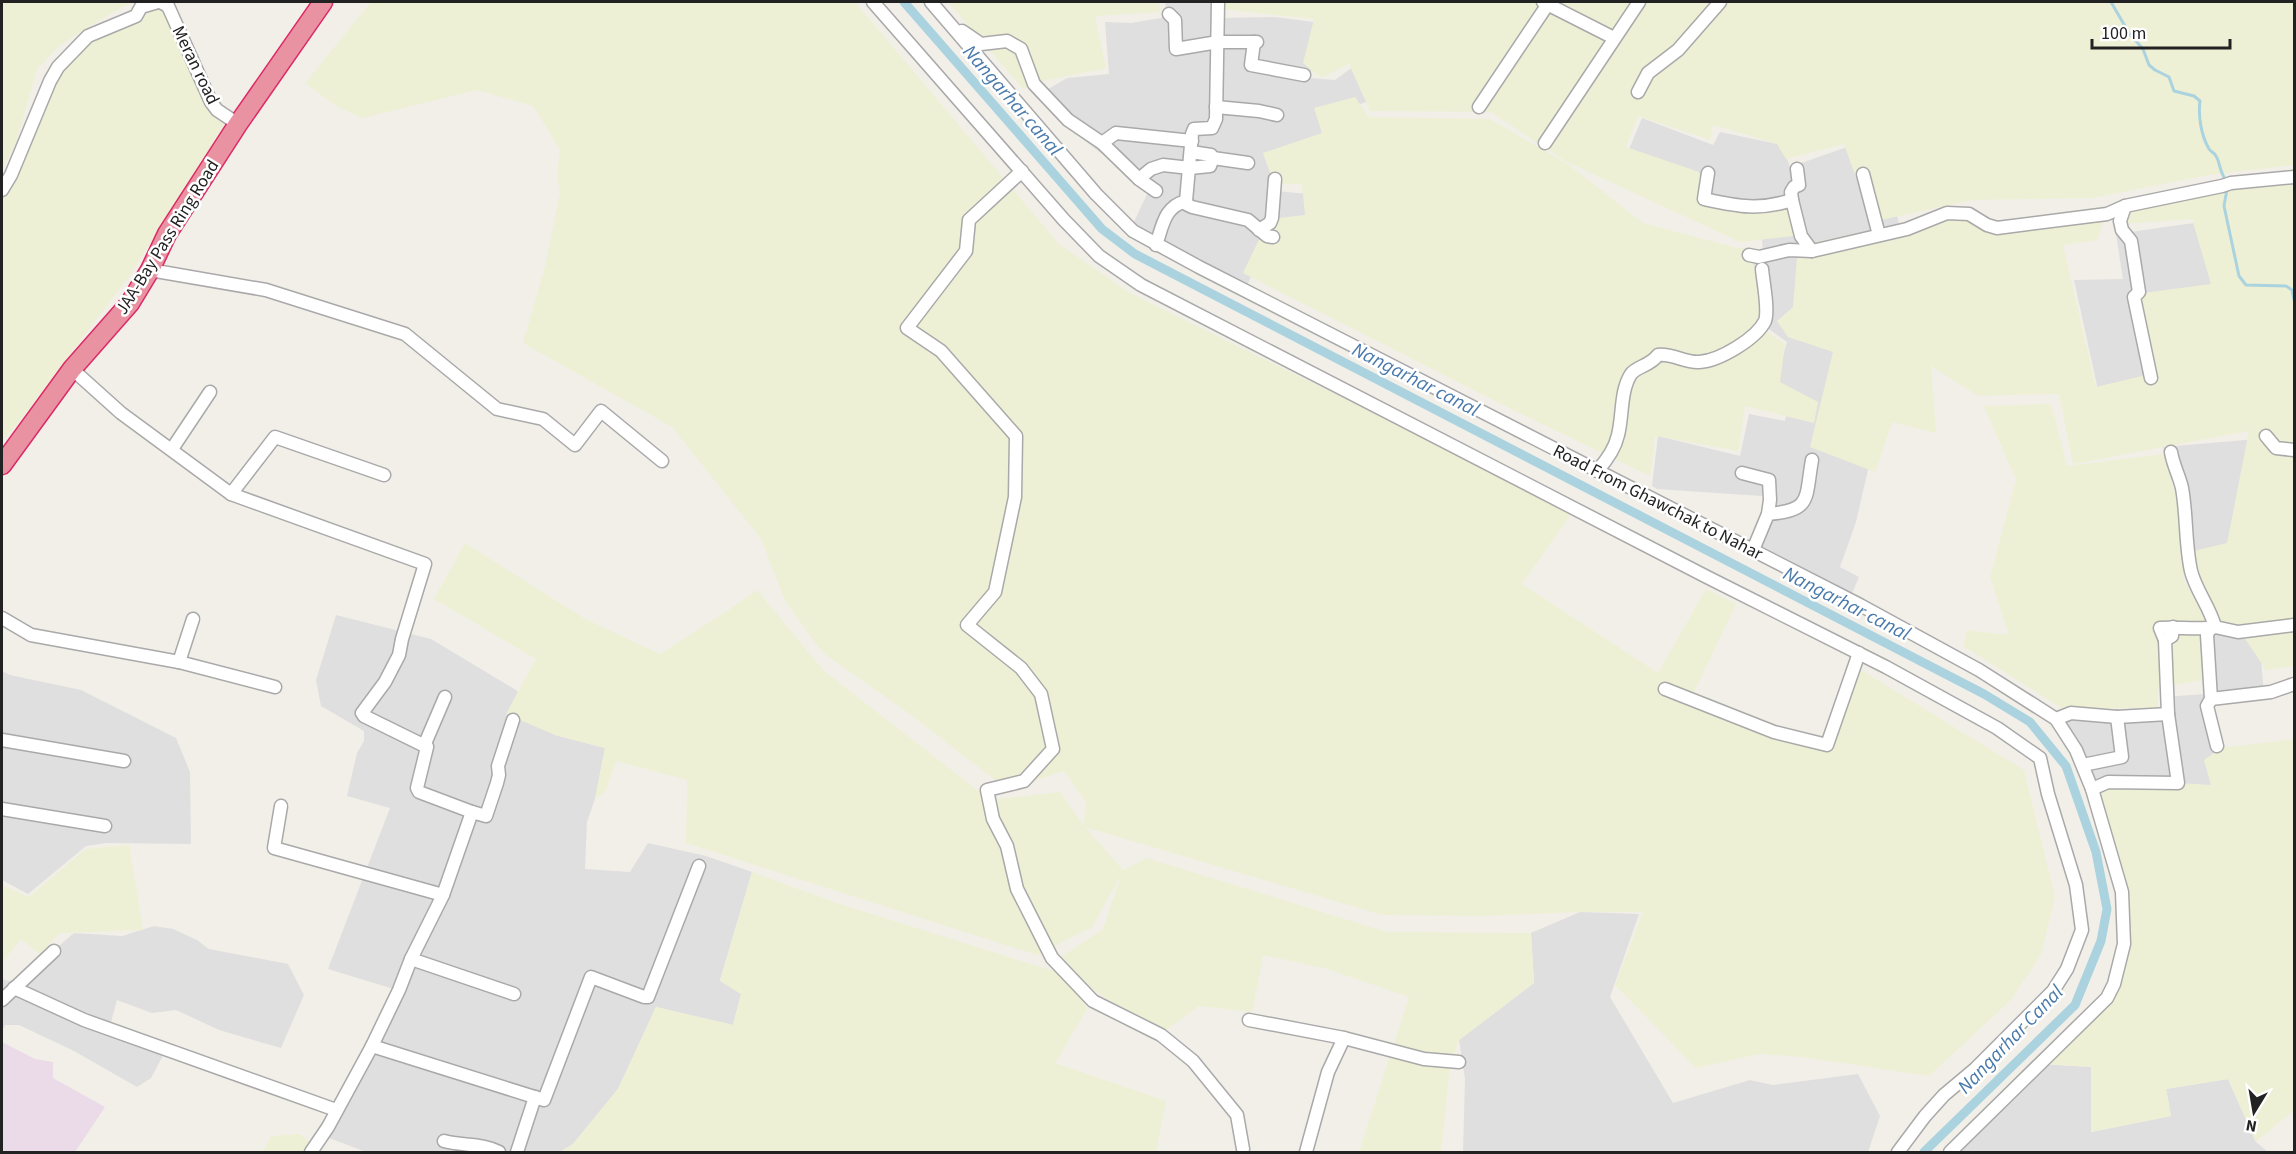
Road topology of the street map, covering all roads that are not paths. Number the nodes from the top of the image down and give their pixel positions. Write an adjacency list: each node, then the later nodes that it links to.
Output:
1 (159, 2): 9 (street, Meran road); 19 (street, Meran road)
2 (322, 2): 19 (highway, JAA-Bay Pass Ring Road)
3 (873, 2): 27 (street)
4 (931, 2): 11 (street, Road From Ghawchak to Nahar)
5 (1218, 2): 13 (street)
6 (1639, 2): 12 (street)
7 (1718, 2): 15 (street)
8 (1545, 3): 12 (street); 17 (street)
9 (140, 4): 33 (street, Meran road)
10 (1169, 15): 13 (street)
11 (949, 23): 20 (street); 41 (street, Road From Ghawchak to Nahar)
12 (1614, 38): 21 (street)
13 (1218, 42): 14 (street); 16 (street)
14 (1304, 75)
15 (1638, 92)
16 (1216, 107): 18 (street); 22 (street)
17 (1479, 107)
18 (1277, 115)
19 (238, 124): 45 (highway, JAA-Bay Pass Ring Road)
20 (1102, 143): 22 (street); 31 (street)
21 (1545, 143)
22 (1191, 146): 23 (street); 25 (street)
23 (1213, 158): 24 (street); 25 (street)
24 (1248, 163)
25 (1190, 168): 31 (street); 36 (street)
26 (1797, 169): 35 (street)
27 (1022, 171): 66 (street); 101 (street)
28 (1708, 173): 35 (street)
29 (1863, 174): 39 (street)
30 (2295, 177): 37 (street)
31 (1139, 179): 34 (street)
32 (1275, 179): 38 (street)
33 (2, 190)
34 (1156, 191)
35 (1792, 200): 42 (street)
36 (1186, 201): 38 (street); 41 (street)
37 (2125, 206): 39 (street); 47 (street)
38 (1259, 230): 40 (street)
39 (1879, 235): 42 (street)
40 (1273, 237)
41 (1156, 244): 56 (street, Road From Ghawchak to Nahar)
42 (1812, 251): 43 (street)
43 (1749, 255)
44 (1762, 269): 56 (street)
45 (150, 270): 46 (highway, JAA-Bay Pass Ring Road); 54 (street)
46 (72, 369): 50 (street); 55 (highway, JAA-Bay Pass Ring Road)
47 (2151, 378)
48 (210, 392): 50 (street)
49 (2266, 436): 51 (street)
50 (172, 449): 59 (street)
51 (2295, 450)
52 (2171, 452): 65 (street)
53 (1812, 460): 60 (street)
54 (662, 461)
55 (2, 465)
56 (1598, 471): 61 (street, Road From Ghawchak to Nahar)
57 (1742, 473): 60 (street)
58 (384, 476): 59 (street)
59 (231, 494): 78 (street)
60 (1768, 514): 61 (street)
61 (1753, 550): 75 (street, Road From Ghawchak to Nahar)
62 (2, 618): 67 (street)
63 (193, 619): 67 (street)
64 (2295, 625): 65 (street)
65 (2212, 628): 72 (street); 73 (street)
66 (1859, 653): 70 (street); 106 (street)
67 (179, 662): 69 (street)
68 (2295, 684): 72 (street)
69 (275, 687)
70 (1665, 689)
71 (445, 697): 78 (street)
72 (2211, 699): 79 (street)
73 (2168, 714): 74 (street); 82 (street)
74 (2117, 717): 75 (street); 81 (street)
75 (2056, 719): 81 (street, Road From Ghawchak to Nahar)
76 (513, 720): 85 (street)
77 (2, 740): 80 (street)
78 (424, 746): 85 (street)
79 (2217, 746)
80 (124, 761)
81 (2082, 765): 82 (street, Road From Ghawchak to Nahar)
82 (2092, 789): 107 (street, Road From Ghawchak to Nahar)
83 (281, 806): 88 (street)
84 (2, 809): 86 (street)
85 (472, 812): 88 (street)
86 (105, 826)
87 (699, 866): 98 (street)
88 (443, 895): 90 (street)
89 (54, 951): 91 (street)
90 (411, 959): 92 (street); 96 (street)
91 (14, 988): 93 (street); 99 (street)
92 (514, 994)
93 (2, 1000)
94 (1249, 1020): 95 (street)
95 (1344, 1038): 97 (street); 105 (street)
96 (372, 1046): 98 (street); 99 (street)
97 (1459, 1062)
98 (535, 1097): 104 (street)
99 (336, 1110): 102 (street)
100 (444, 1141): 103 (street)
101 (1243, 1149)
102 (311, 1152)
103 (499, 1152)
104 (517, 1152)
105 (1306, 1152)
106 (1898, 1152)
107 (1950, 1152)

